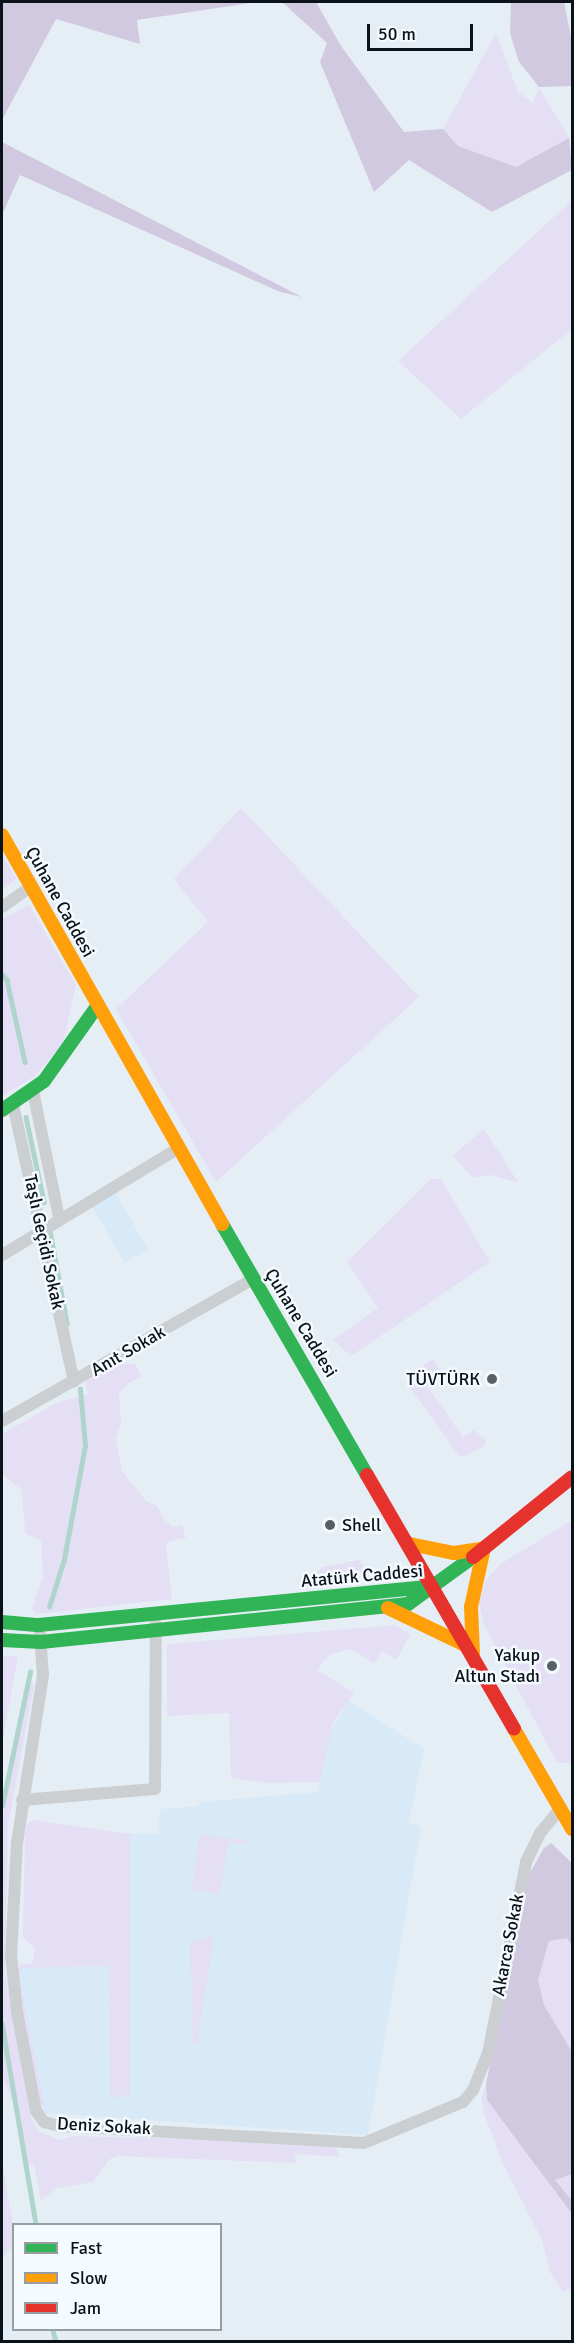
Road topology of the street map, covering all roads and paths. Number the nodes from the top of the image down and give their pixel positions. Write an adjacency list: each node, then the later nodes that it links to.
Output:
1 (2, 834): 2 (main road, Çuhane Caddesi)
2 (31, 887): 3 (street); 4 (main road, Çuhane Caddesi)
3 (2, 907)
4 (98, 1005): 5 (main road); 7 (main road, Çuhane Caddesi)
5 (33, 1091): 6 (main road); 8 (street)
6 (7, 1107): 9 (street, Taşlı Geçidi Sokak)
7 (179, 1148): 8 (street); 11 (main road, Çuhane Caddesi)
8 (59, 1218): 9 (street)
9 (41, 1229): 10 (street); 12 (street, Taşlı Geçidi Sokak)
10 (2, 1255)
11 (254, 1279): 12 (street, Anıt Sokak); 15 (main road, Çuhane Caddesi)
12 (74, 1381): 13 (street, Anıt Sokak)
13 (2, 1421)
14 (573, 1476): 16 (main road)
15 (410, 1544): 16 (main road); 17 (main road, Çuhane Caddesi)
16 (484, 1548): 17 (main road); 25 (main road)
17 (434, 1587): 18 (main road, Atatürk Caddesi); 19 (main road, Atatürk Caddesi); 25 (main road, Çuhane Caddesi)
18 (388, 1608): 22 (main road, Atatürk Caddesi); 25 (main road)
19 (156, 1614): 21 (main road, Atatürk Caddesi); 22 (street)
20 (2, 1622): 21 (main road, Atatürk Caddesi)
21 (39, 1625): 24 (street, Deniz Sokak)
22 (156, 1631): 24 (main road, Atatürk Caddesi); 26 (street)
23 (2, 1640): 24 (main road, Atatürk Caddesi)
24 (41, 1642): 26 (street, Deniz Sokak)
25 (471, 1650): 27 (main road, Çuhane Caddesi)
26 (22, 1800): 29 (street, Deniz Sokak)
27 (561, 1808): 28 (main road, Çuhane Caddesi); 29 (street, Akarca Sokak)
28 (573, 1828)
29 (473, 2090)

